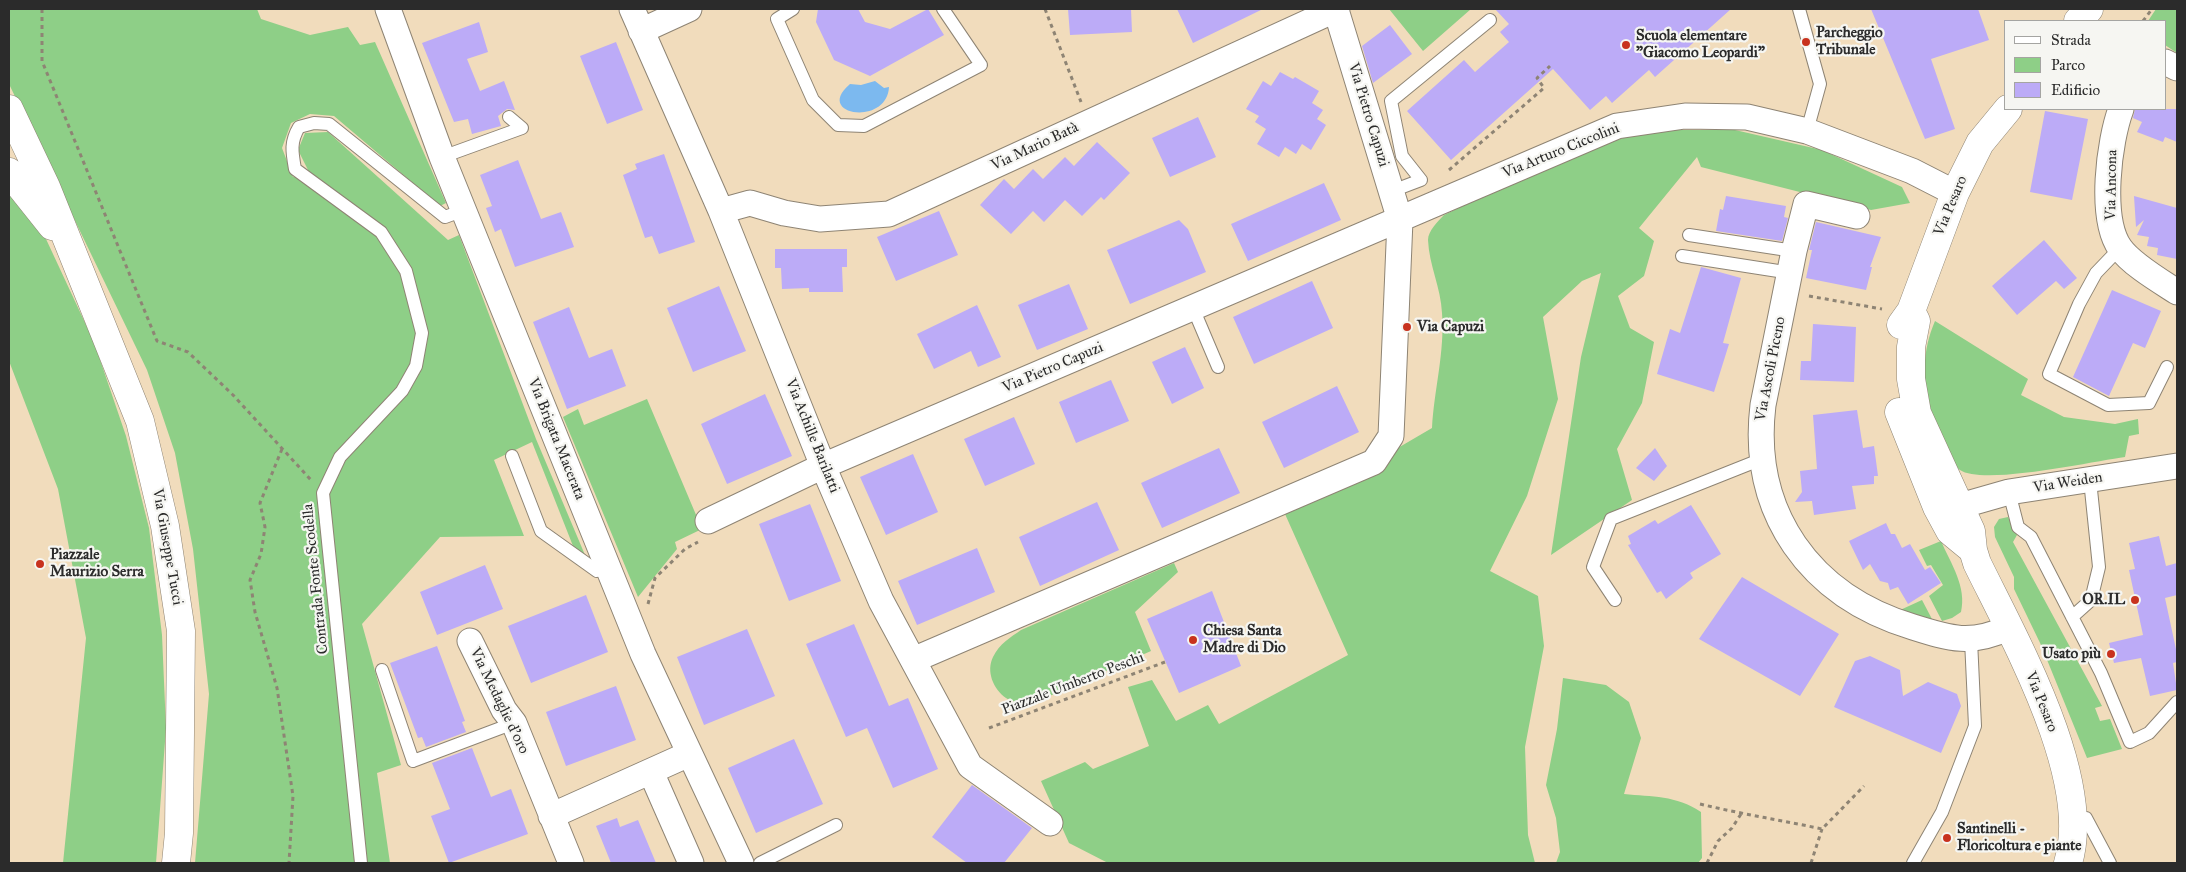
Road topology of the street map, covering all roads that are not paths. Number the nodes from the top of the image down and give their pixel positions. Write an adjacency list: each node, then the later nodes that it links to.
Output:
1 (388, 9): 16 (street, Via Brigata Macerata)
2 (689, 9): 8 (street)
3 (793, 9): 4 (lane)
4 (943, 9)
5 (1336, 9): 18 (street, Via Pietro Capuzi); 21 (street, Via Mario Batà)
6 (1799, 9): 15 (lane)
7 (2089, 9): 10 (street)
8 (637, 20): 21 (street, Via Achille Barilatti)
9 (1490, 20): 18 (lane)
10 (2079, 20)
11 (9, 110): 25 (street, Via Giuseppe Tucci)
12 (2007, 110): 19 (street, Via Pesaro)
13 (2121, 110): 26 (street, Via Ancona)
14 (509, 117): 16 (lane)
15 (1807, 131): 19 (street, Via Arturo Ciccolini); 23 (street, Via Arturo Ciccolini)
16 (442, 157): 20 (street, Via Brigata Macerata)
17 (9, 172): 25 (street, Via Giuseppe Tucci)
18 (1392, 191): 23 (street, Via Pietro Capuzi)
19 (1955, 193): 31 (street, Via Pesaro)
20 (464, 210): 44 (street, Via Brigata Macerata); 61 (lane, Contrada Fonte Scodella)
21 (721, 211): 37 (street, Via Achille Barilatti)
22 (1857, 216): 28 (street, Via Ascoli Piceno)
23 (1400, 220): 30 (street, Via Pietro Capuzi); 50 (street, Via Pietro Capuzi)
24 (1689, 235): 28 (lane)
25 (69, 247): 60 (street, Via Giuseppe Tucci)
26 (2120, 248): 29 (street, Via Ancona); 33 (lane)
27 (1682, 256): 28 (lane)
28 (1792, 262): 36 (street, Via Ascoli Piceno)
29 (2177, 292)
30 (1193, 308): 32 (lane); 37 (street, Via Pietro Capuzi)
31 (1912, 311): 34 (street, Via Pesaro); 41 (street, Via Pesaro)
32 (1218, 367)
33 (2167, 367)
34 (1899, 414): 41 (street, Via Pesaro); 43 (street, Via Pesaro)
35 (512, 456): 44 (lane)
36 (1762, 460): 45 (lane); 48 (street, Via Ascoli Piceno)
37 (823, 466): 42 (street, Via Pietro Capuzi); 50 (street, Via Achille Barilatti)
38 (2177, 466): 39 (street, Via Weiden)
39 (2090, 480): 40 (street, Via Weiden); 46 (lane)
40 (2009, 492): 41 (street, Via Weiden); 46 (lane)
41 (1960, 506): 43 (street, Via Pesaro)
42 (708, 521)
43 (1973, 550): 47 (street, Via Pesaro)
44 (607, 566): 54 (street, Via Brigata Macerata)
45 (1615, 600)
46 (2072, 617): 52 (lane)
47 (2008, 628): 48 (street, Via Ascoli Piceno); 57 (street, Via Pesaro)
48 (1971, 640): 66 (lane)
49 (470, 641): 53 (street, Via Medaglie d'oro)
50 (912, 660): 58 (street, Via Achille Barilatti)
51 (382, 670): 53 (lane)
52 (2177, 702)
53 (514, 723): 56 (street, Via Medaglie d'oro)
54 (689, 754): 55 (street); 64 (street, Via Brigata Macerata)
55 (651, 772): 56 (street); 63 (street)
56 (551, 816): 62 (street, Via Medaglie d'oro)
57 (2072, 818): 67 (street, Via Pesaro); 68 (lane)
58 (1050, 823)
59 (836, 825): 65 (lane)
60 (176, 863)
61 (362, 863)
62 (571, 863)
63 (691, 863)
64 (741, 863)
65 (760, 863)
66 (1913, 863)
67 (2068, 863)
68 (2110, 863)

